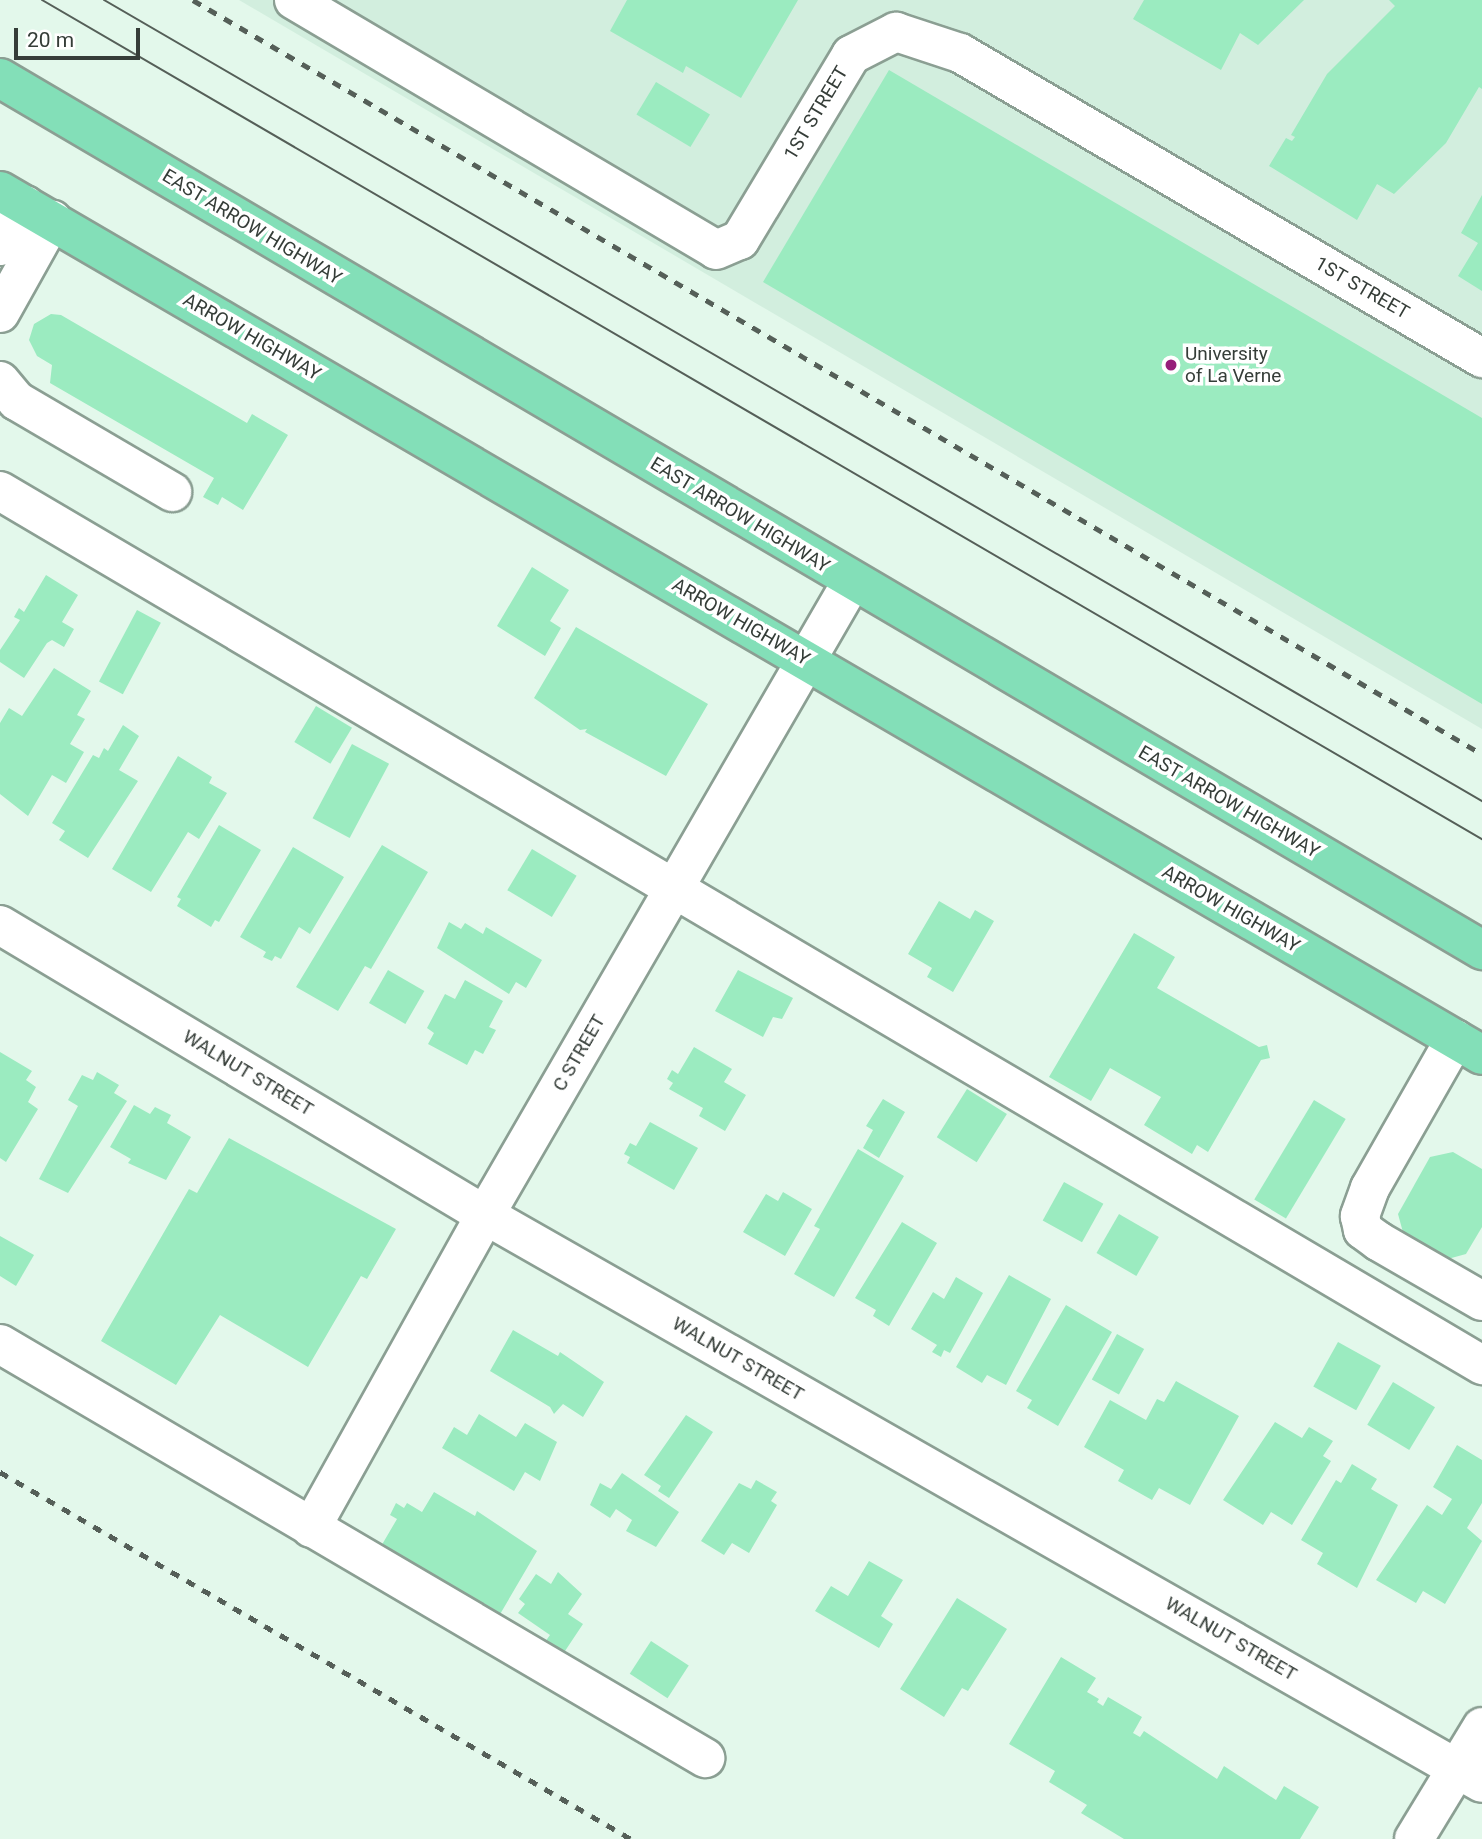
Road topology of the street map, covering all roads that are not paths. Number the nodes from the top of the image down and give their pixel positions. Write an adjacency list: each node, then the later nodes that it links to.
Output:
1 (294, 0): 6 (street, 1ST STREET)
2 (0, 78): 10 (main road, EAST ARROW HIGHWAY)
3 (25, 205): 4 (street); 5 (street); 11 (main road, ARROW HIGHWAY)
4 (0, 246)
5 (0, 313)
6 (1482, 358)
7 (0, 381): 9 (street)
8 (0, 491): 12 (street)
9 (172, 492)
10 (852, 581): 11 (street, C STREET); 14 (main road, EAST ARROW HIGHWAY)
11 (806, 660): 12 (street, C STREET); 15 (main road, ARROW HIGHWAY)
12 (673, 890): 16 (street, C STREET); 19 (street)
13 (0, 925): 16 (street, WALNUT STREET)
14 (1482, 950)
15 (1469, 1047): 17 (street)
16 (485, 1215): 20 (street, C STREET); 23 (street, WALNUT STREET)
17 (1482, 1301)
18 (0, 1344): 20 (street)
19 (1482, 1365)
20 (310, 1528): 22 (street)
21 (1482, 1727): 23 (street)
22 (705, 1758)
23 (1470, 1776): 24 (street)
24 (1414, 1839)

